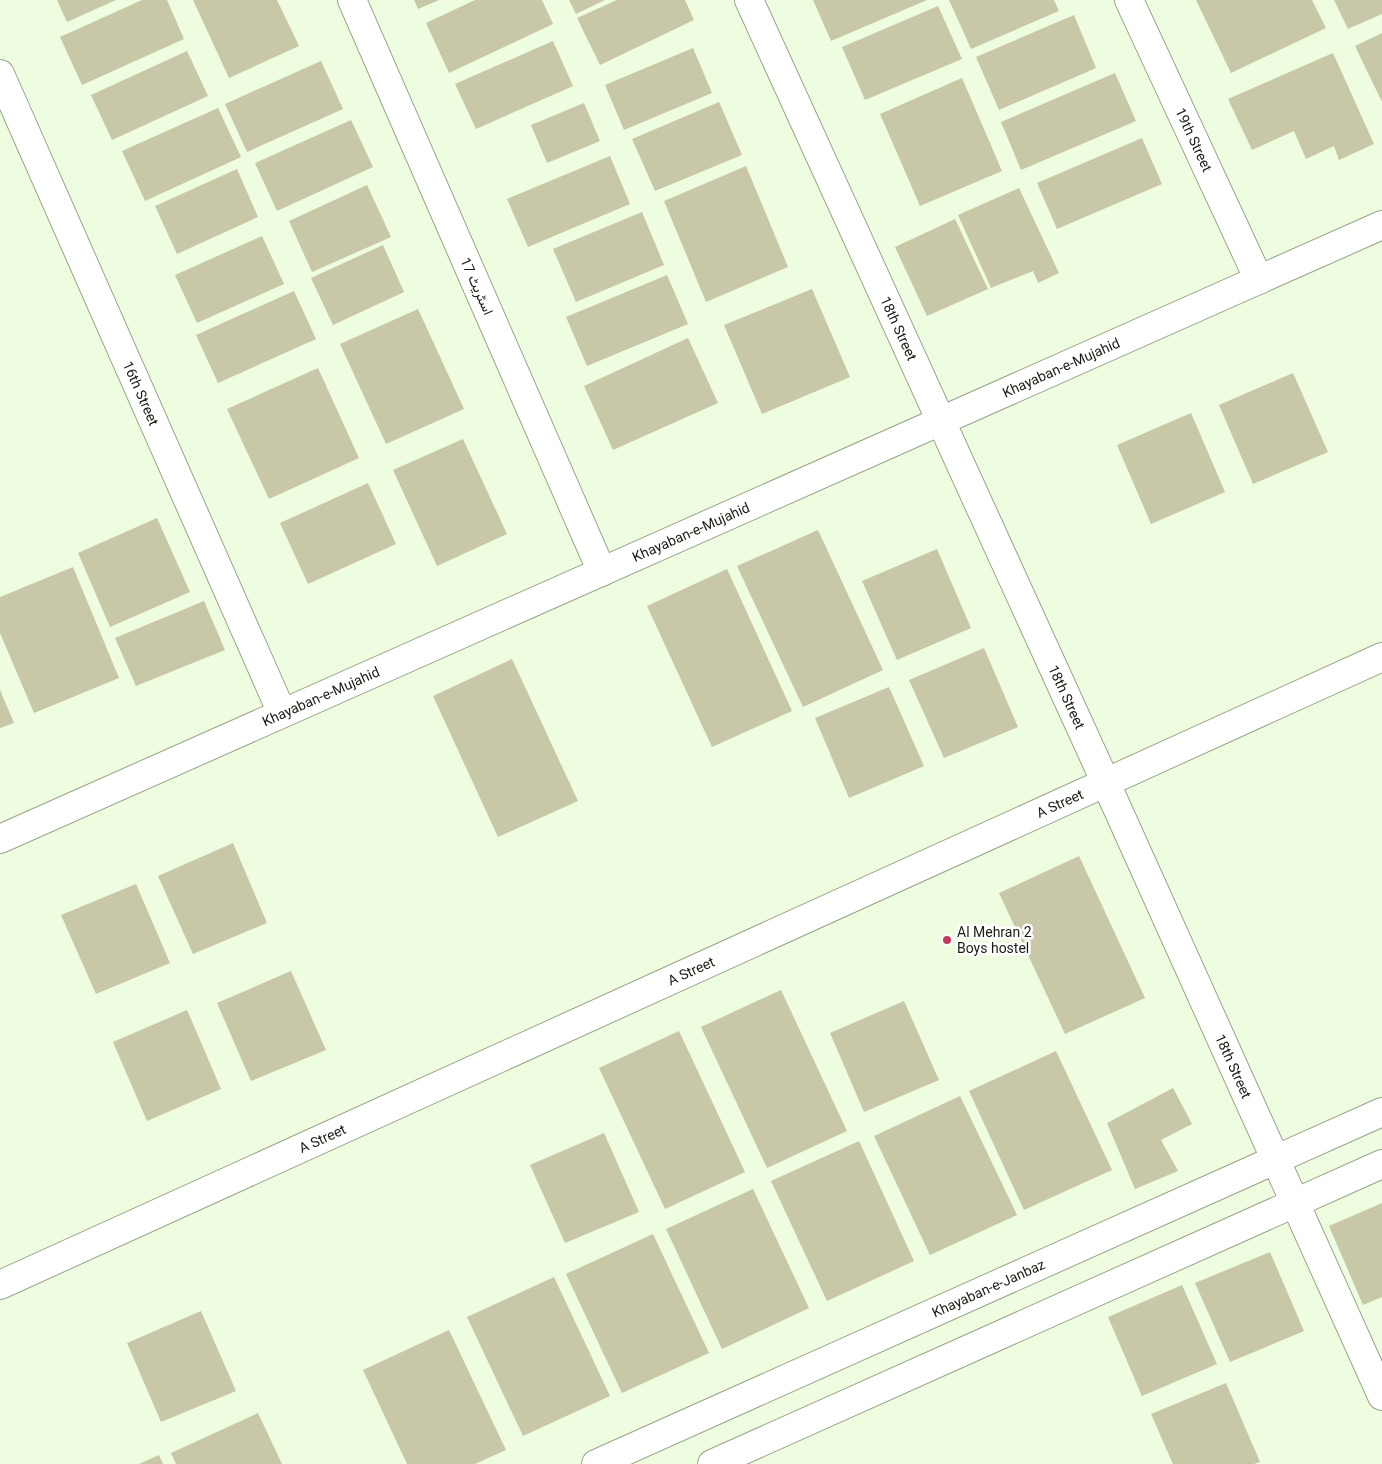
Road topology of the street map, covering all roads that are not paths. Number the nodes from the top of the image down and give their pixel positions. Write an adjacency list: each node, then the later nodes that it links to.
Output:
1 (352, 0): 8 (street, اسٹریٹ 17)
2 (749, 0): 7 (street, 18th Street)
3 (1129, 0): 6 (street, 19th Street)
4 (0, 74): 10 (street, 16th Street)
5 (1382, 225): 6 (street, Khayaban-e-Mujahid)
6 (1259, 280): 7 (street, Khayaban-e-Mujahid)
7 (940, 421): 8 (street, Khayaban-e-Mujahid); 11 (street, 18th Street)
8 (602, 572): 10 (street, Khayaban-e-Mujahid)
9 (1382, 656): 11 (street, A Street)
10 (282, 713): 12 (street, Khayaban-e-Mujahid)
11 (1105, 781): 14 (street, 18th Street); 17 (street, A Street)
12 (0, 839)
13 (1382, 1112): 14 (street, Khayaban-e-Janbaz)
14 (1276, 1158): 16 (street, 18th Street); 19 (street, Khayaban-e-Janbaz)
15 (1382, 1164): 16 (street)
16 (1296, 1202): 18 (street, 18th Street); 20 (street)
17 (0, 1285)
18 (1382, 1396)
19 (596, 1464)
20 (712, 1464)

